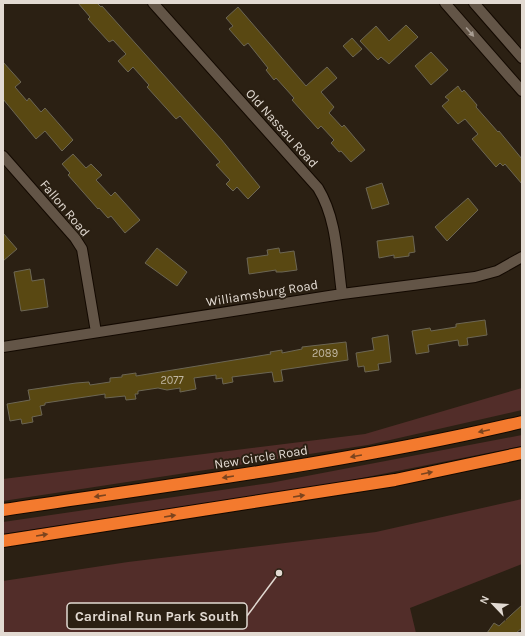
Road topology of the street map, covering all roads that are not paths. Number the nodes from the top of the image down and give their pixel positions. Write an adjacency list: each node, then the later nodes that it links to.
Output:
1 (153, 3): 8 (street, Old Nassau Road)
2 (445, 3): 5 (street, one-way to 5)
3 (474, 3): 4 (street)
4 (522, 58)
5 (522, 91)
6 (3, 156): 9 (street, Fallon Road)
7 (522, 257): 8 (street, Williamsburg Road)
8 (342, 294): 9 (street, Williamsburg Road)
9 (96, 332): 10 (street, Williamsburg Road)
10 (3, 347)
11 (522, 422): 13 (highway, New Circle Road, one-way to 13)
12 (522, 453): 14 (highway, one-way to 12)
13 (3, 510)
14 (3, 541)

